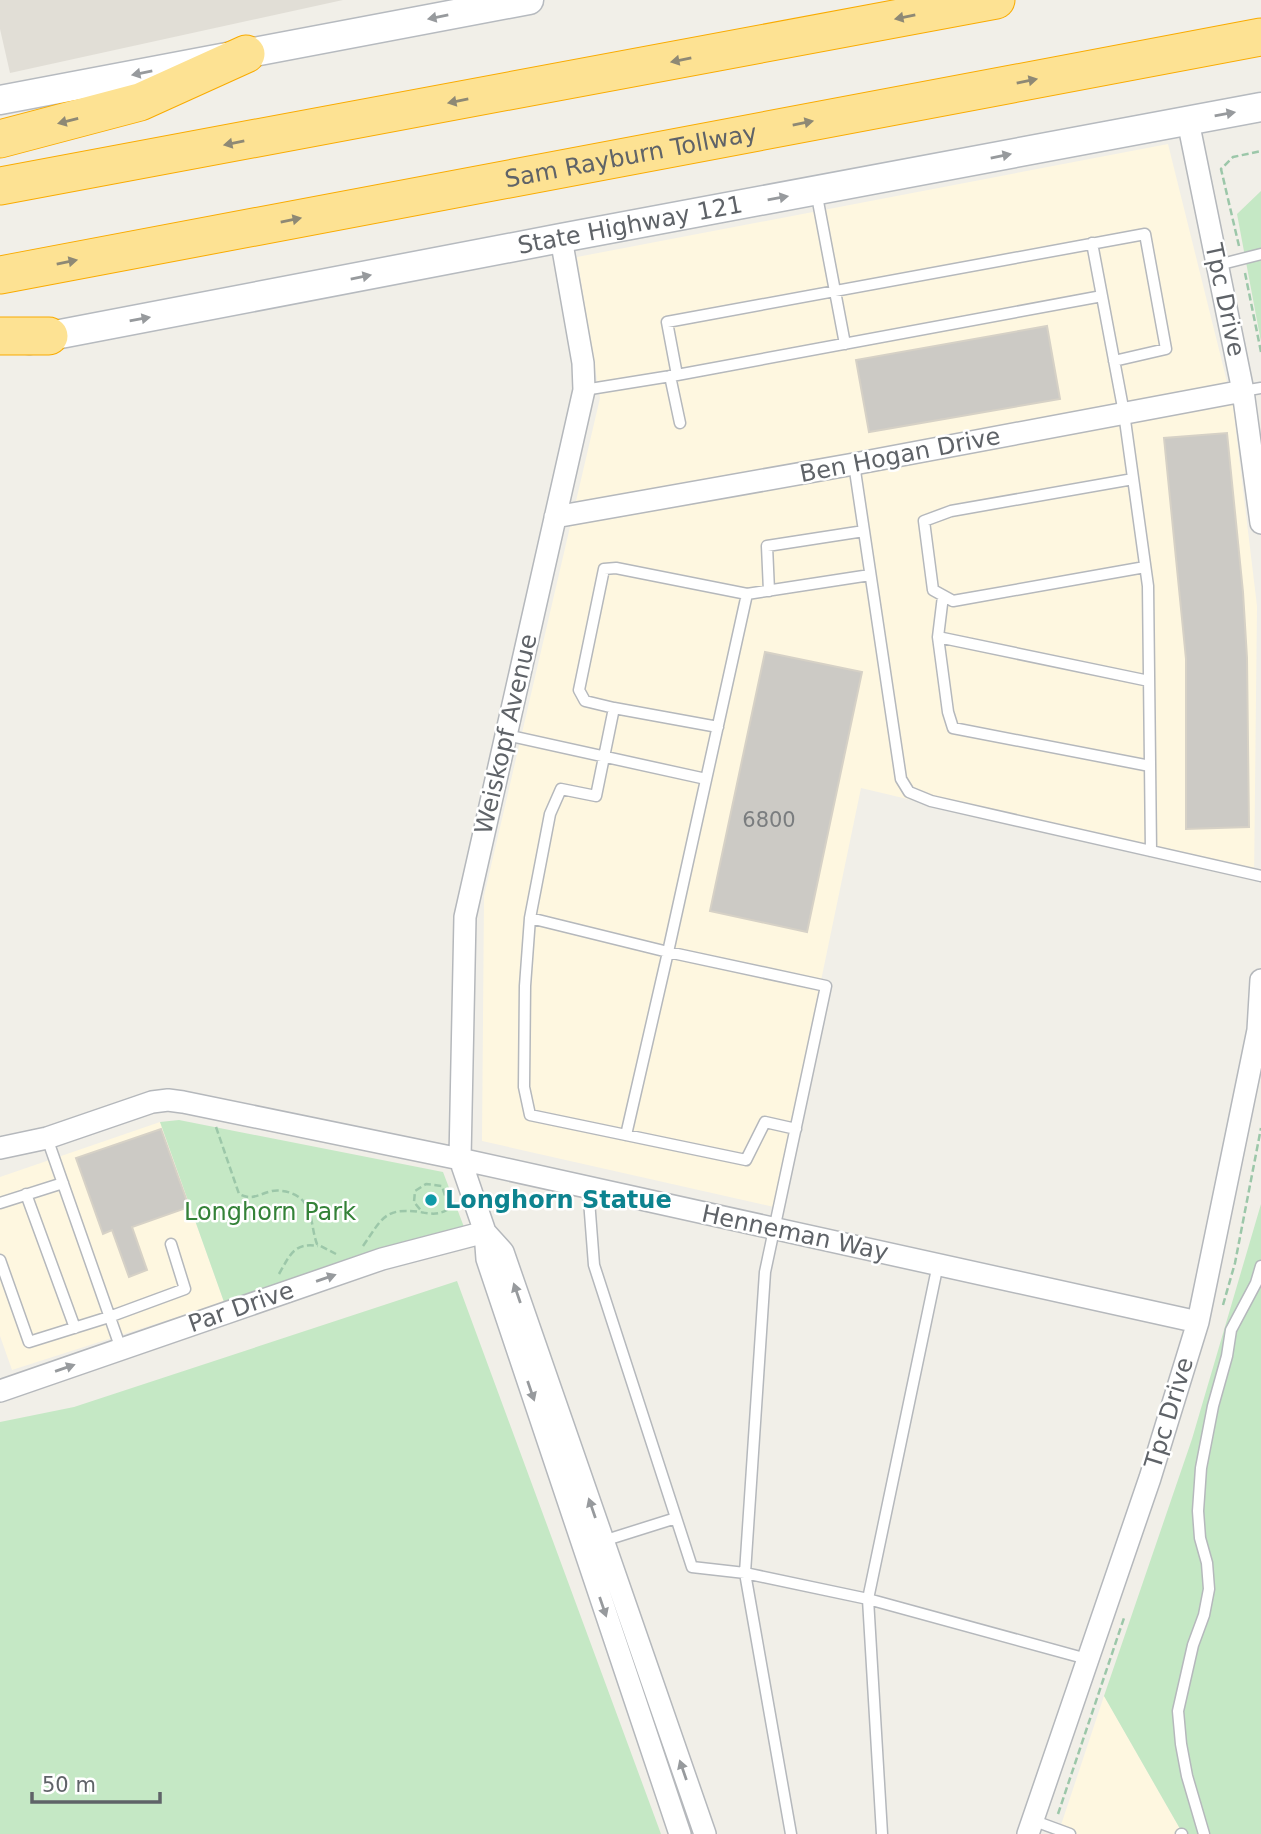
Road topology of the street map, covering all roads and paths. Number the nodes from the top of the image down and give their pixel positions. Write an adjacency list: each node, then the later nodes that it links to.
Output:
1 (529, 0): 4 (main road, one-way to 4)
2 (996, 0): 10 (highway, one-way to 10)
3 (1261, 37): 17 (highway, Sam Rayburn Tollway, one-way to 3)
4 (246, 54): 5 (main road, one-way to 5); 8 (highway, one-way to 8)
5 (0, 100)
6 (1261, 107): 7 (main road, State Highway 121, one-way to 6)
7 (1188, 121): 11 (main road, State Highway 121, one-way to 7); 16 (street, Tpc Drive)
8 (0, 139)
9 (1261, 151): 15 (path)
10 (0, 186)
11 (816, 191): 12 (main road, State Highway 121, one-way to 11); 18 (lane)
12 (561, 238): 21 (main road, State Highway 121, one-way to 12); 28 (street, Weiskopf Avenue)
13 (1092, 243): 18 (lane); 19 (lane); 25 (lane)
14 (1261, 254): 15 (lane)
15 (1242, 259): 16 (lane); 24 (path)
16 (1218, 265): 27 (street, Tpc Drive)
17 (0, 275)
18 (835, 291): 22 (lane); 26 (lane)
19 (1101, 296): 22 (lane); 25 (lane)
20 (0, 336): 21 (highway)
21 (49, 336): 23 (main road, State Highway 121)
22 (845, 344): 26 (lane)
23 (0, 347)
24 (1261, 352)
25 (1114, 361): 29 (lane)
26 (674, 376): 28 (lane); 30 (lane)
27 (1252, 389): 29 (street, Ben Hogan Drive); 34 (street, Tpc Drive)
28 (584, 390): 33 (street, Weiskopf Avenue)
29 (1124, 413): 31 (street, Ben Hogan Drive); 32 (lane)
30 (680, 423)
31 (855, 464): 33 (street, Ben Hogan Drive); 35 (lane)
32 (1133, 479): 36 (lane); 40 (lane)
33 (555, 517): 45 (street, Weiskopf Avenue)
34 (1261, 523)
35 (864, 531): 37 (lane); 38 (lane)
36 (1145, 567): 40 (lane); 42 (lane)
37 (870, 575): 38 (lane); 49 (lane)
38 (769, 591): 39 (lane)
39 (747, 594): 43 (lane); 44 (lane)
40 (943, 596): 41 (lane)
41 (938, 637): 42 (lane); 47 (lane)
42 (1149, 681): 47 (lane)
43 (614, 708): 44 (lane); 46 (lane)
44 (718, 727): 48 (lane)
45 (506, 735): 46 (lane); 59 (street, Weiskopf Avenue)
46 (603, 756): 48 (lane); 51 (lane)
47 (1150, 766): 49 (lane)
48 (706, 779): 52 (lane)
49 (1151, 851): 50 (lane)
50 (1261, 876)
51 (530, 918): 52 (lane); 56 (lane)
52 (668, 952): 55 (lane); 56 (lane)
53 (1261, 980): 77 (street, Tpc Drive)
54 (216, 1127): 68 (path)
55 (796, 1129): 56 (lane); 65 (lane)
56 (626, 1135)
57 (47, 1138): 58 (street, Henneman Way); 59 (street, Henneman Way); 60 (lane)
58 (0, 1150)
59 (460, 1159): 61 (street, Henneman Way); 66 (street, Weiskopf Avenue)
60 (63, 1182): 62 (lane); 76 (lane)
61 (587, 1187): 65 (street, Henneman Way); 81 (lane)
62 (26, 1194): 63 (lane); 78 (lane)
63 (0, 1203)
64 (423, 1213): 64 (path); 69 (path)
65 (775, 1229): 72 (street, Henneman Way); 83 (lane)
66 (485, 1232): 79 (street, Par Drive, one-way to 66); 82 (street, one-way to 66); 87 (street, one-way to 87)
67 (171, 1244): 76 (lane)
68 (321, 1247): 70 (path); 74 (path)
69 (360, 1251)
70 (338, 1255)
71 (0, 1260): 78 (lane)
72 (938, 1264): 77 (street, Henneman Way); 84 (lane)
73 (1261, 1266): 75 (lane)
74 (277, 1277)
75 (1259, 1283): 92 (lane)
76 (109, 1317): 78 (lane); 79 (lane)
77 (1198, 1322): 85 (street, Tpc Drive)
78 (75, 1328)
79 (121, 1349): 80 (street, Par Drive, one-way to 79)
80 (0, 1391)
81 (676, 1518): 82 (lane); 83 (lane)
82 (603, 1541): 88 (street, one-way to 82)
83 (745, 1573): 84 (lane); 89 (lane)
84 (868, 1599): 85 (lane); 90 (lane)
85 (1087, 1659): 86 (street, Tpc Drive)
86 (1030, 1827): 91 (lane)
87 (680, 1834)
88 (705, 1834)
89 (792, 1834)
90 (883, 1834)
91 (1070, 1834)
92 (1204, 1834)

